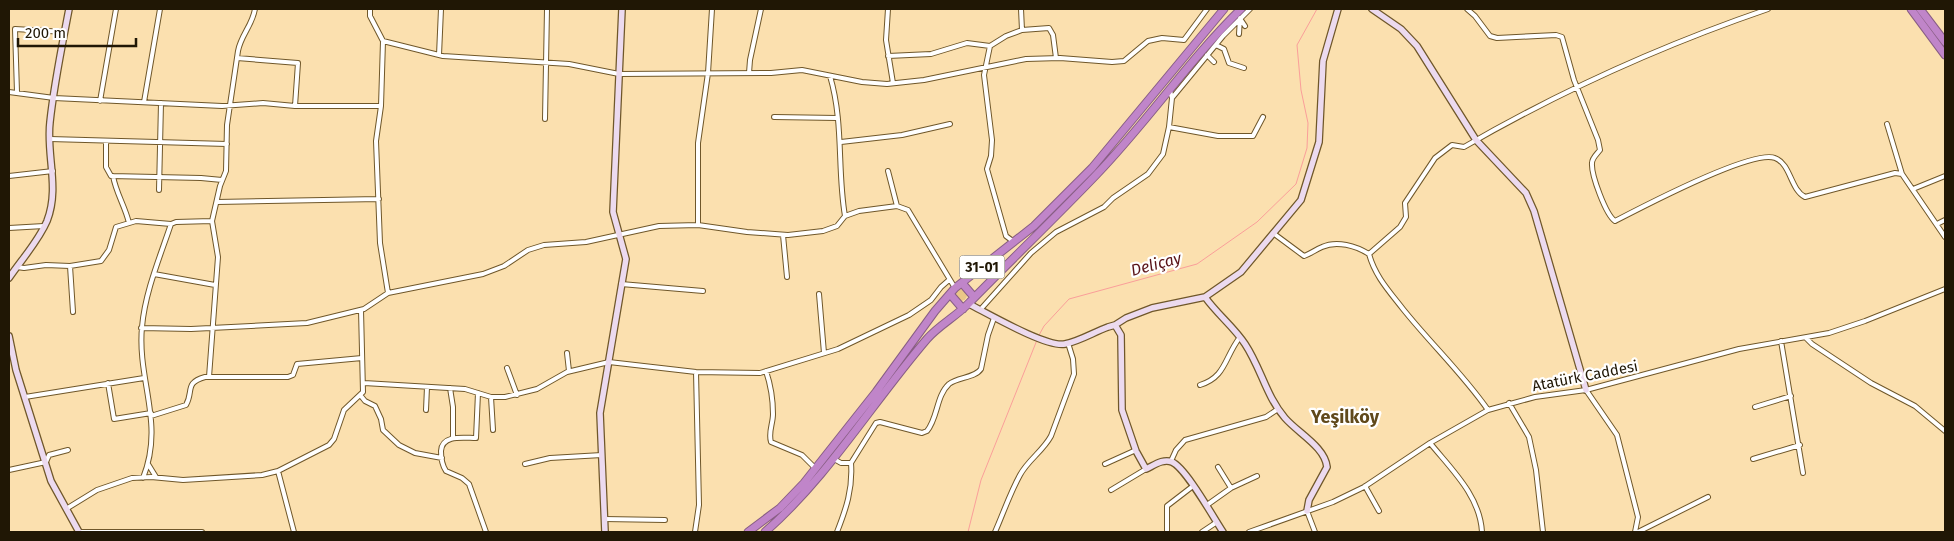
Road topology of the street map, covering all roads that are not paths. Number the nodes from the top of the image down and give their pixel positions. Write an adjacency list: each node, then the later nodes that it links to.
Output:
1 (69, 9): 26 (street)
2 (116, 9): 52 (street)
3 (160, 9): 53 (street)
4 (255, 9): 36 (street)
5 (370, 9): 28 (street)
6 (441, 9): 32 (street)
7 (548, 9): 39 (street)
8 (622, 9): 44 (street)
9 (712, 9): 42 (street)
10 (762, 9): 43 (street)
11 (888, 9): 35 (street)
12 (1021, 9): 25 (street)
13 (1207, 9): 37 (street)
14 (1224, 9): 97 (highway, 31-01)
15 (1241, 9): 50 (highway, 31-01)
16 (1250, 9): 23 (street)
17 (1338, 9): 93 (street)
18 (1372, 9): 66 (street)
19 (1467, 9): 47 (street)
20 (1768, 9): 47 (street)
21 (1911, 9): 34 (highway)
22 (1920, 9): 29 (highway)
23 (1240, 19): 24 (street); 27 (street); 30 (street)
24 (1245, 26)
25 (1022, 30): 31 (street); 37 (street)
26 (65, 32): 49 (street); 51 (street)
27 (1240, 34)
28 (383, 41): 32 (street); 57 (street)
29 (1945, 42)
30 (1216, 45): 33 (street); 41 (street)
31 (990, 46): 35 (street); 40 (street)
32 (439, 55): 39 (street)
33 (1207, 55): 38 (street); 50 (street)
34 (1945, 55)
35 (888, 56): 46 (street)
36 (237, 58): 55 (street); 56 (street)
37 (1056, 58): 40 (street)
38 (1214, 62)
39 (546, 63): 44 (street); 61 (street)
40 (986, 67): 46 (street); 97 (street)
41 (1244, 68)
42 (708, 73): 43 (street); 44 (street); 90 (street)
43 (749, 73): 45 (street)
44 (619, 74): 94 (street)
45 (830, 76): 46 (street); 60 (street)
46 (893, 83)
47 (1578, 89): 66 (street); 73 (street)
48 (9, 92): 49 (street)
49 (17, 92): 51 (street)
50 (1171, 95): 64 (street); 113 (highway, 31-01)
51 (54, 98): 52 (street); 65 (street)
52 (100, 101): 53 (street)
53 (144, 102): 54 (street)
54 (161, 103): 55 (street); 68 (street)
55 (230, 104): 56 (street); 70 (street)
56 (296, 106): 57 (street)
57 (380, 106): 81 (street)
58 (774, 117): 60 (street)
59 (1263, 117): 64 (street)
60 (837, 118): 69 (street)
61 (545, 119)
62 (950, 124): 69 (street)
63 (1887, 124): 73 (street)
64 (1169, 127): 117 (street)
65 (50, 139): 67 (street); 71 (street)
66 (1476, 140): 98 (street); 143 (street)
67 (106, 141): 68 (street); 75 (street)
68 (160, 142): 70 (street); 76 (street)
69 (841, 142): 84 (street)
70 (227, 144): 78 (street)
71 (53, 170): 74 (street); 91 (street)
72 (888, 171): 83 (street)
73 (1902, 174): 79 (street)
74 (9, 176)
75 (113, 176): 76 (street); 87 (street)
76 (159, 176): 78 (street); 80 (street)
77 (1945, 176): 79 (street)
78 (222, 180): 82 (street)
79 (1913, 189): 89 (street)
80 (160, 190)
81 (379, 199): 82 (street); 111 (street)
82 (217, 202): 86 (street)
83 (897, 206): 84 (street); 104 (street)
84 (845, 216): 95 (street)
85 (1945, 220): 89 (street)
86 (212, 221): 88 (street); 107 (street)
87 (129, 223): 88 (street); 99 (street)
88 (171, 224): 101 (street)
89 (1937, 224): 96 (street)
90 (698, 225): 94 (street); 95 (street)
91 (44, 226): 92 (street); 100 (street)
92 (9, 228)
93 (1273, 233): 98 (street); 114 (street)
94 (618, 234): 106 (street); 111 (street)
95 (783, 234): 102 (street)
96 (1945, 237)
97 (1014, 242): 105 (highway, 31-01)
98 (1369, 254): 154 (street)
99 (70, 266): 100 (street); 118 (street)
100 (16, 267): 103 (street)
101 (154, 274): 107 (street); 122 (street)
102 (787, 277)
103 (9, 278)
104 (950, 280): 110 (street); 129 (street)
105 (962, 283): 110 (highway, 31-01); 113 (highway)
106 (621, 284): 109 (street); 131 (street)
107 (215, 285): 121 (street)
108 (1945, 289): 125 (street, Atatürk Caddesi)
109 (703, 291)
110 (953, 291): 115 (highway); 174 (highway, 31-01)
111 (388, 293): 116 (street)
112 (820, 294): 129 (street)
113 (974, 297): 115 (highway, 31-01)
114 (1205, 297): 120 (street); 124 (street)
115 (966, 306): 117 (street); 165 (highway, 31-01)
116 (361, 310): 121 (street); 130 (street)
117 (980, 310): 119 (street)
118 (73, 312)
119 (994, 318): 127 (street); 169 (street)
120 (1115, 326): 127 (street); 162 (street)
121 (211, 327): 122 (street); 136 (street)
122 (142, 328): 137 (street)
123 (9, 336): 148 (street)
124 (1240, 337): 140 (street); 152 (street)
125 (1806, 338): 126 (street, Atatürk Caddesi); 157 (street)
126 (1781, 341): 143 (street, Atatürk Caddesi); 147 (street)
127 (1068, 343): 205 (street)
128 (567, 353): 133 (street)
129 (824, 353): 134 (street)
130 (362, 358): 136 (street); 139 (street)
131 (609, 362): 133 (street); 135 (street); 163 (street)
132 (507, 368): 145 (street)
133 (569, 371): 145 (street)
134 (766, 371): 135 (street); 174 (street)
135 (696, 372): 201 (street)
136 (209, 377): 155 (street)
137 (144, 378): 138 (street); 155 (street)
138 (108, 383): 148 (street); 155 (street)
139 (364, 383): 141 (street); 146 (street)
140 (1200, 385)
141 (428, 387): 142 (street); 153 (street)
142 (450, 388): 144 (street); 158 (street)
143 (1586, 390): 150 (street, Atatürk Caddesi); 213 (street)
144 (478, 393): 149 (street); 158 (street)
145 (517, 395): 149 (street)
146 (361, 396): 164 (street); 177 (street)
147 (1791, 396): 151 (street); 160 (street)
148 (26, 397): 167 (street)
149 (491, 397): 156 (street)
150 (1509, 403): 154 (street, Atatürk Caddesi); 212 (street)
151 (1755, 406)
152 (1278, 409): 168 (street); 189 (street)
153 (426, 410)
154 (1488, 410): 159 (street, Atatürk Caddesi)
155 (151, 415): 170 (street)
156 (493, 430)
157 (1945, 431)
158 (453, 438): 164 (street)
159 (1430, 443): 183 (street, Atatürk Caddesi); 211 (street)
160 (1800, 444): 166 (street); 178 (street)
161 (68, 450): 167 (street)
162 (1136, 450): 172 (street); 175 (street)
163 (602, 456): 171 (street); 191 (street)
164 (442, 458): 199 (street)
165 (833, 458): 169 (street); 203 (highway, 31-01)
166 (1753, 459)
167 (45, 462): 176 (street); 188 (street)
168 (1171, 462): 175 (street); 182 (street)
169 (851, 463): 204 (street)
170 (148, 464): 180 (street); 181 (street)
171 (525, 464)
172 (1105, 464)
173 (1218, 467): 184 (street)
174 (815, 468): 202 (highway, 31-01)
175 (1146, 469): 185 (street)
176 (9, 470)
177 (278, 470): 181 (street); 198 (street)
178 (1803, 473)
179 (1257, 476): 184 (street)
180 (143, 478): 181 (street); 188 (street)
181 (156, 478)
182 (1193, 486): 187 (street); 206 (street)
183 (1366, 486): 189 (street, Atatürk Caddesi); 190 (street)
184 (1231, 488): 187 (street)
185 (1111, 490)
186 (1708, 497): 213 (street)
187 (1207, 505): 193 (street)
188 (66, 509): 194 (street)
189 (1307, 511): 209 (street, Atatürk Caddesi); 210 (street)
190 (1379, 511)
191 (604, 519): 192 (street); 200 (street)
192 (665, 520)
193 (1217, 522): 207 (street); 208 (street)
194 (79, 532): 195 (street)
195 (135, 532): 196 (street)
196 (172, 532): 197 (street)
197 (202, 532)
198 (294, 532)
199 (486, 532)
200 (605, 532)
201 (695, 532)
202 (748, 532)
203 (764, 532)
204 (836, 532)
205 (995, 532)
206 (1166, 532)
207 (1202, 532)
208 (1223, 532)
209 (1249, 532)
210 (1315, 532)
211 (1482, 532)
212 (1543, 532)
213 (1637, 532)

